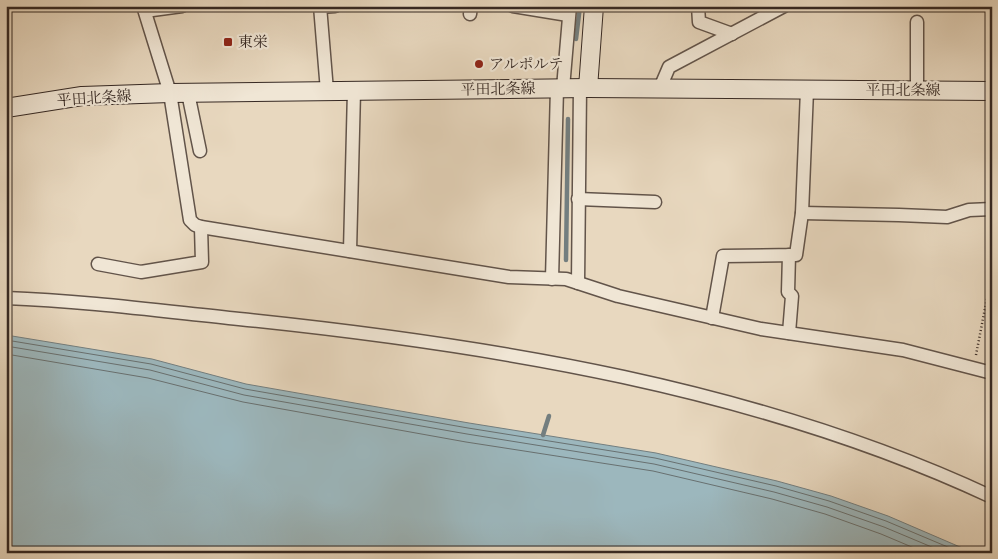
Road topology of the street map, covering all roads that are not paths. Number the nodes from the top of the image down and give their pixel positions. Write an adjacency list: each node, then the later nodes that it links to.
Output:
1 (182, 6): 8 (street)
2 (335, 6): 7 (street)
3 (513, 6): 9 (street)
4 (594, 6): 12 (main road)
5 (698, 6): 11 (street)
6 (784, 6): 11 (street)
7 (320, 7): 15 (street)
8 (144, 9): 19 (street)
9 (569, 11): 12 (street)
10 (917, 22): 17 (street)
11 (732, 34): 13 (street)
12 (572, 88): 13 (main road, 平田北条線); 16 (main road, 平田北条線); 23 (street); 31 (street)
13 (660, 88): 14 (main road, 平田北条線)
14 (808, 90): 17 (main road, 平田北条線); 26 (street)
15 (327, 91): 16 (main road, 平田北条線); 20 (main road, 平田北条線)
16 (354, 91): 28 (street)
17 (917, 91): 18 (main road, 平田北条線)
18 (992, 91)
19 (170, 93): 20 (main road, 平田北条線); 21 (main road, 平田北条線); 27 (street)
20 (188, 93): 22 (street)
21 (6, 108)
22 (200, 151)
23 (578, 199): 24 (street); 32 (street)
24 (655, 202)
25 (992, 209): 26 (street)
26 (802, 213): 29 (street)
27 (201, 227): 28 (street); 30 (street)
28 (350, 252): 31 (street)
29 (789, 255): 34 (street); 35 (street)
30 (98, 264)
31 (552, 279): 32 (street)
32 (578, 283): 34 (street)
33 (6, 298): 37 (street)
34 (712, 318): 35 (street)
35 (789, 333): 36 (street)
36 (992, 373)
37 (992, 497)

